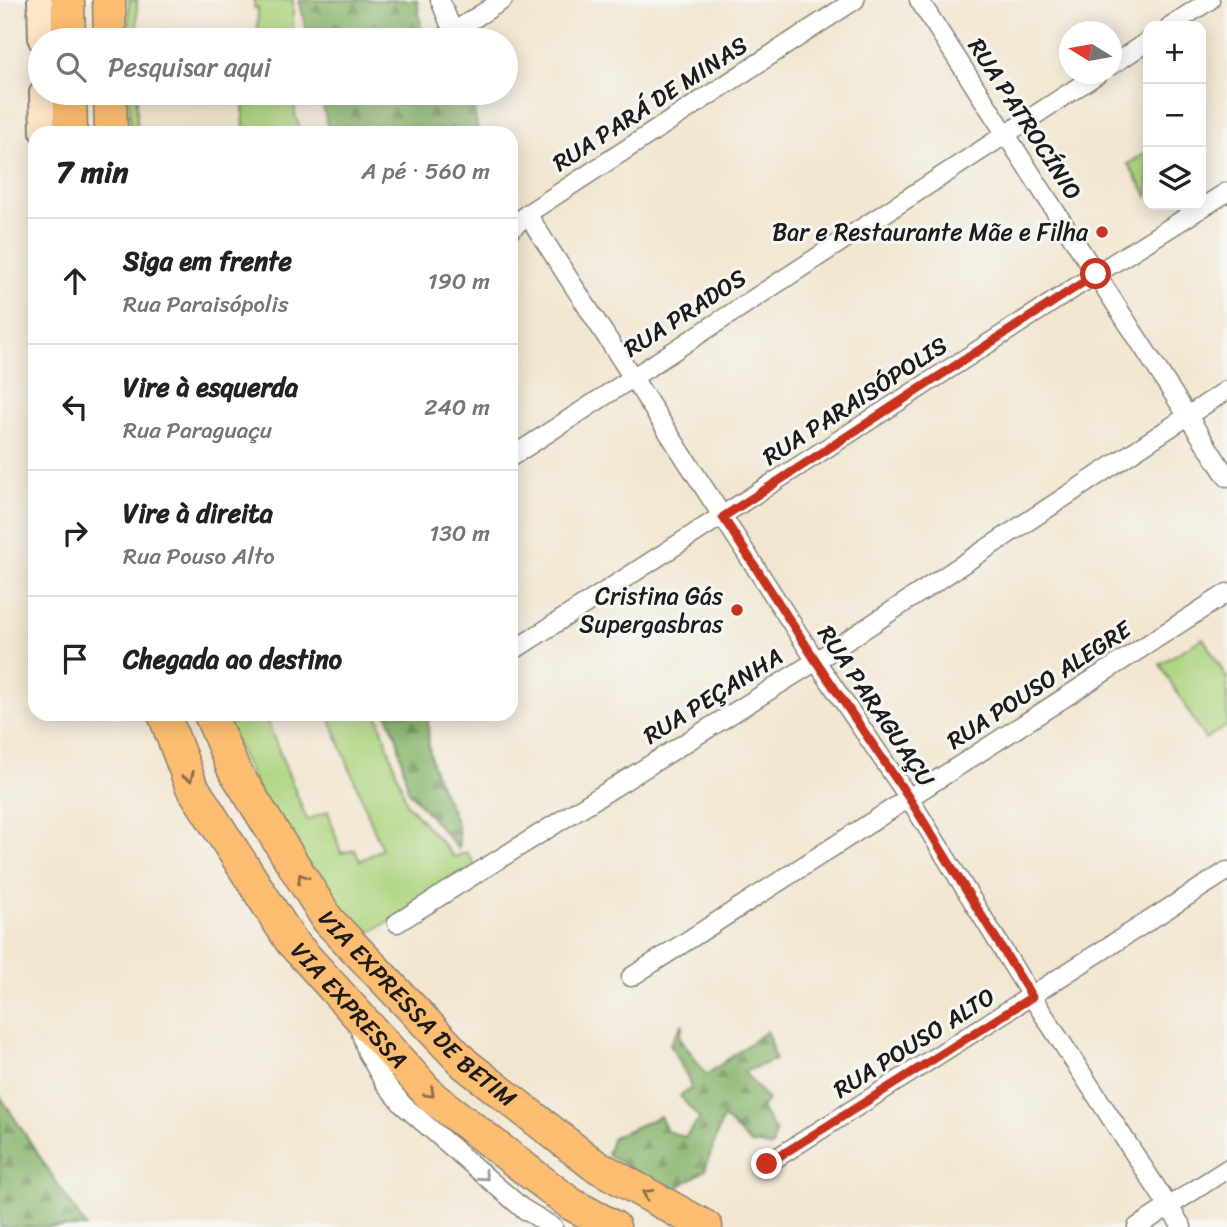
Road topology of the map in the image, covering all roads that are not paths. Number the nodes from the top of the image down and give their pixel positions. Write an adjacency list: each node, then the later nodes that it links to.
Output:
1 (40, 0): 10 (street)
2 (68, 0): 11 (highway)
3 (109, 0): 12 (highway)
4 (440, 0): 13 (street)
5 (503, 0): 14 (street)
6 (855, 0): 26 (street, RUA PARÁ DE MINAS)
7 (919, 0): 24 (street, RUA PATROCÍNIO)
8 (1210, 0): 9 (street)
9 (1178, 21)
10 (41, 28)
11 (69, 28)
12 (110, 28)
13 (451, 28)
14 (459, 28)
15 (1143, 44): 16 (street)
16 (1122, 58)
17 (1083, 84): 24 (street, RUA PRADOS)
18 (42, 105): 21 (street)
19 (70, 105): 22 (highway)
20 (110, 105): 23 (highway)
21 (43, 126)
22 (71, 126)
23 (111, 126)
24 (1006, 134): 28 (street, RUA PATROCÍNIO); 29 (street, RUA PRADOS)
25 (1227, 192): 28 (street, RUA PARAISÓPOLIS)
26 (527, 214): 27 (street, RUA PARÁ DE MINAS); 29 (street, RUA PARAGUAÇU)
27 (518, 223)
28 (1096, 274): 31 (street, RUA PATROCÍNIO); 34 (street, RUA PARAISÓPOLIS)
29 (631, 377): 32 (street, RUA PRADOS); 34 (street, RUA PARAGUAÇU)
30 (1227, 390): 31 (street, RUA PEÇANHA)
31 (1188, 415): 33 (street, RUA PATROCÍNIO); 37 (street, RUA PEÇANHA)
32 (518, 452)
33 (1227, 477)
34 (723, 517): 36 (street, RUA PARAISÓPOLIS); 37 (street, RUA PARAGUAÇU)
35 (1227, 593): 40 (street, RUA POUSO ALEGRE)
36 (518, 648)
37 (816, 661): 40 (street, RUA PARAGUAÇU); 42 (street, RUA PEÇANHA)
38 (167, 721): 45 (highway, VIA EXPRESSA, one-way to 45)
39 (213, 721): 51 (highway, VIA EXPRESSA DE BETIM, one-way to 39)
40 (909, 798): 43 (street, RUA POUSO ALEGRE); 44 (street, RUA PARAGUAÇU)
41 (1227, 870): 44 (street, RUA POUSO ALTO)
42 (397, 923)
43 (631, 977)
44 (1032, 997): 46 (street, RUA POUSO ALTO); 48 (street, RUA PARAGUAÇU)
45 (354, 1011): 49 (street, one-way to 49); 50 (highway, VIA EXPRESSA, one-way to 50)
46 (767, 1164)
47 (1227, 1169): 48 (street)
48 (1169, 1206): 52 (street); 53 (street, RUA PARAGUAÇU)
49 (553, 1227)
50 (614, 1227)
51 (706, 1227)
52 (1137, 1227)
53 (1182, 1227)

